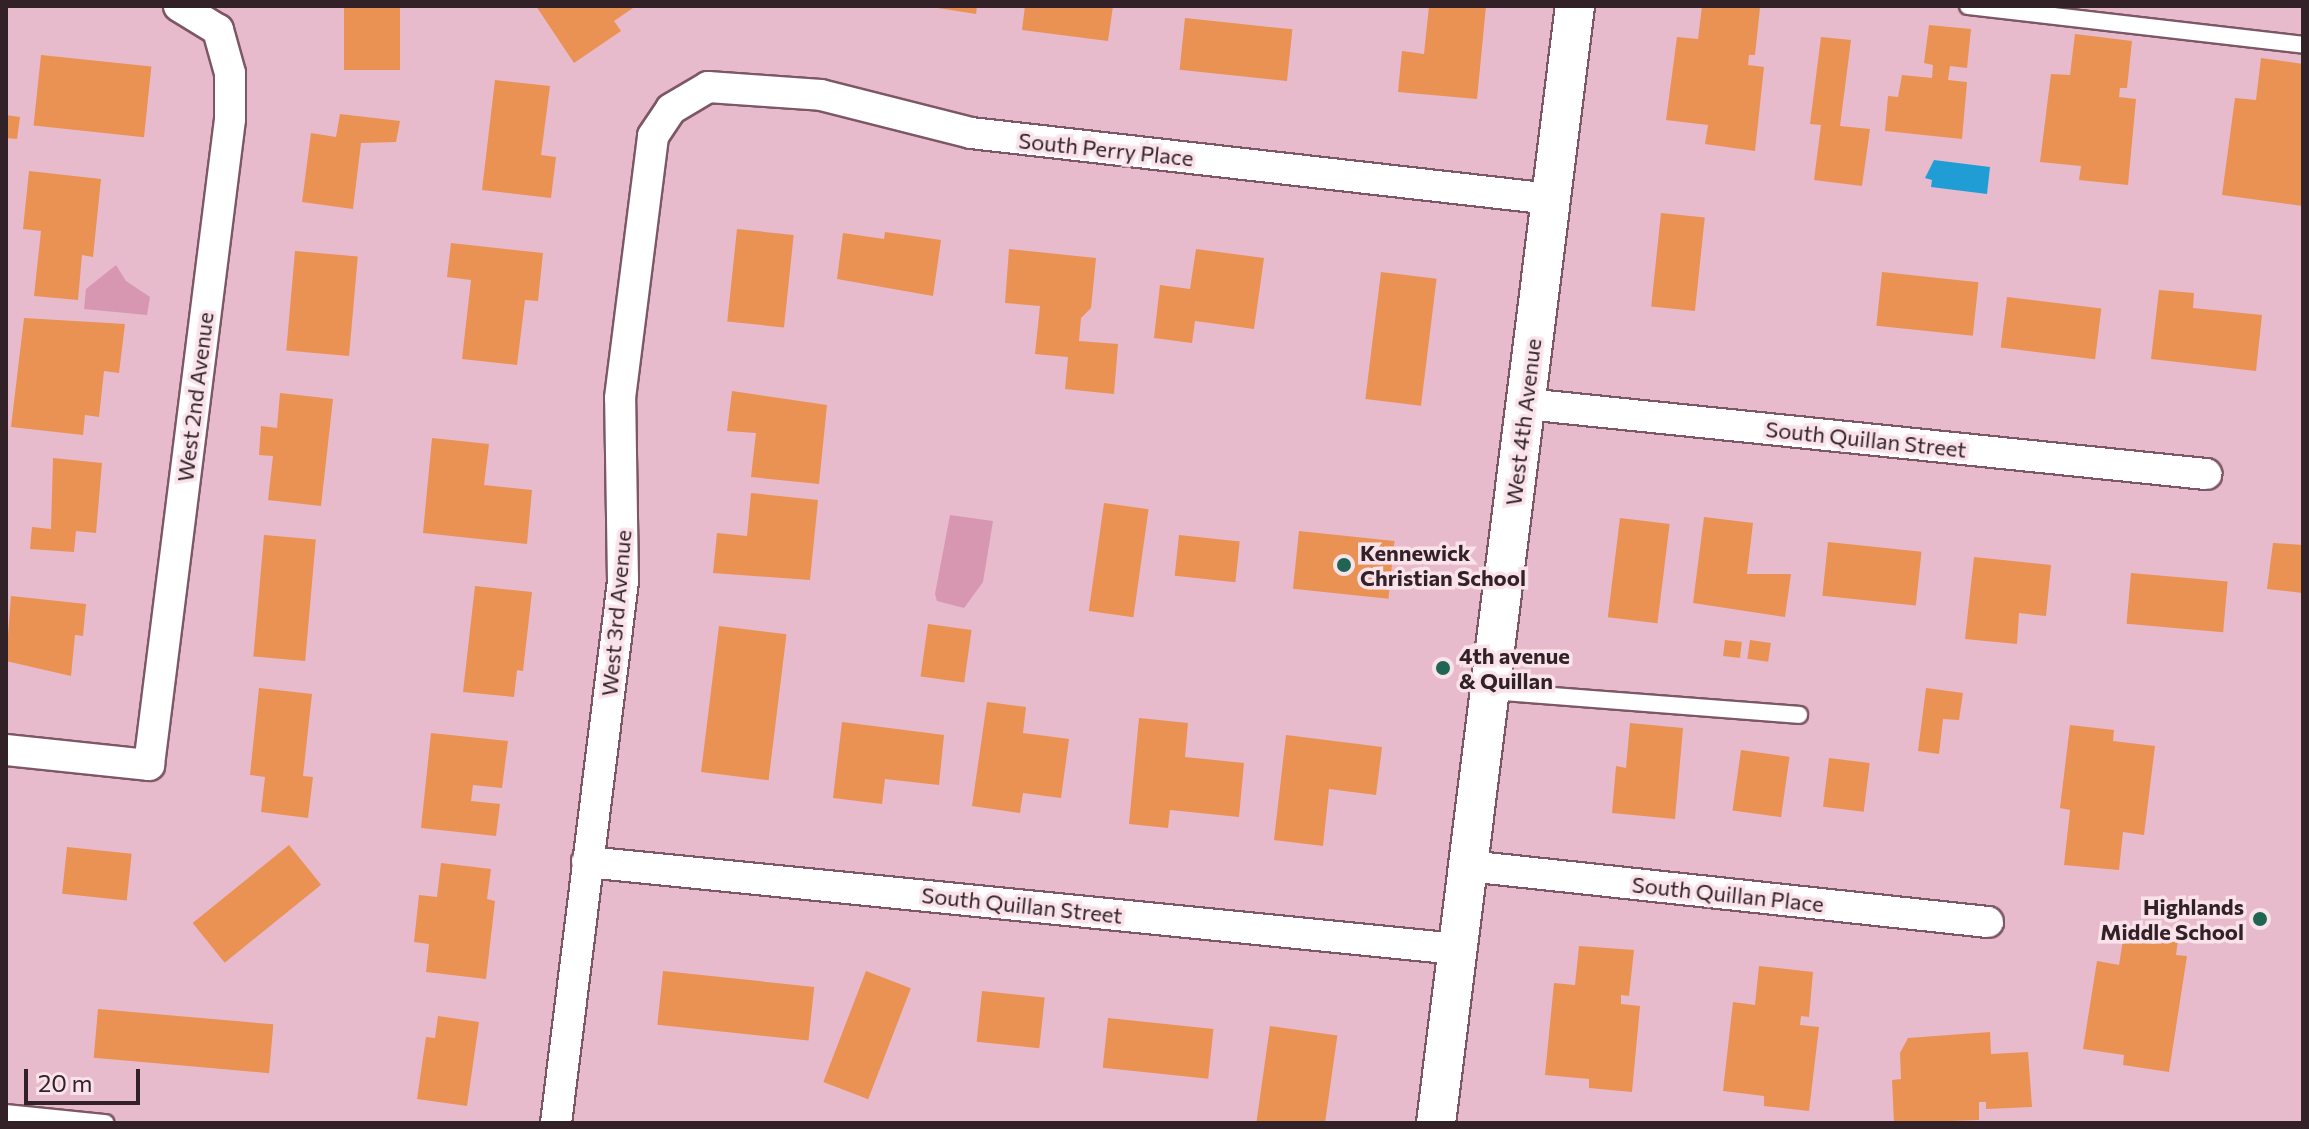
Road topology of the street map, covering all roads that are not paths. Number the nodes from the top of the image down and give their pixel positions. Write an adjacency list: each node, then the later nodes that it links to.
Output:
1 (179, 6): 11 (street, West 2nd Avenue)
2 (1575, 6): 6 (street, West 4th Avenue)
3 (1968, 6): 4 (lane)
4 (2303, 45)
5 (671, 109): 6 (street, South Perry Place); 12 (street, West 3rd Avenue)
6 (1551, 199): 7 (street, West 4th Avenue)
7 (1526, 404): 8 (street, South Quillan Street); 9 (street, West 4th Avenue)
8 (2206, 474)
9 (1489, 691): 10 (lane); 13 (street, West 4th Avenue)
10 (1799, 715)
11 (6, 750)
12 (587, 862): 15 (street, South Quillan Street); 18 (street, West 3rd Avenue)
13 (1468, 866): 14 (street, South Quillan Place); 15 (street, West 4th Avenue)
14 (1988, 922)
15 (1457, 949): 19 (street, West 4th Avenue)
16 (6, 1113): 17 (lane)
17 (105, 1123)
18 (556, 1123)
19 (1436, 1123)

